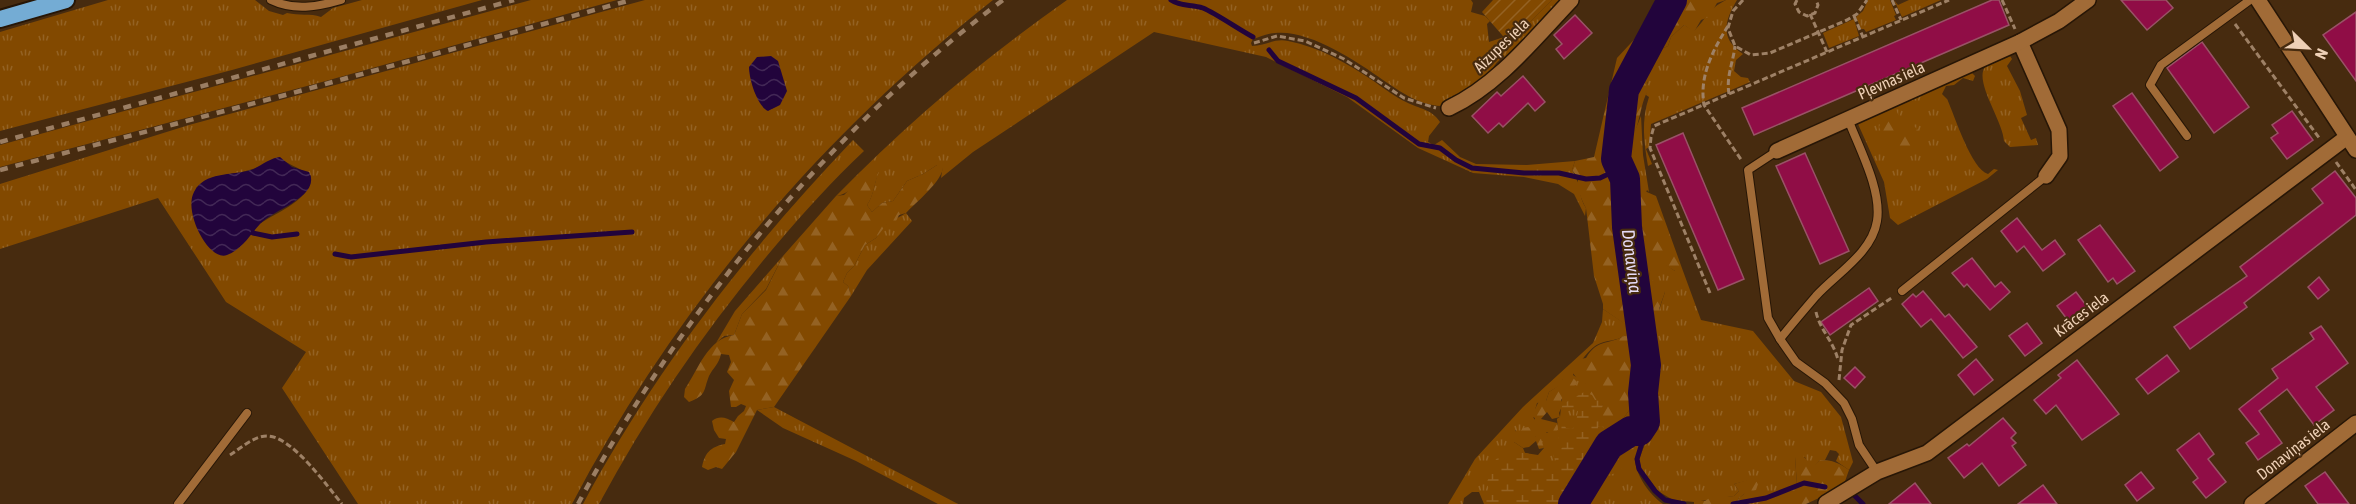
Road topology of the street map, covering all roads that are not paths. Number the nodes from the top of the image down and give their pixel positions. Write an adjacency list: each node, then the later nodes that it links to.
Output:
1 (66, 0): 8 (highway)
2 (271, 0): 3 (lane)
3 (341, 0)
4 (1571, 0): 10 (street, Aizupes iela)
5 (2088, 0): 9 (street, Pļevnas iela)
6 (2250, 0): 12 (lane)
7 (2258, 0): 13 (street)
8 (0, 19)
9 (2020, 42): 11 (street, Pļevnas iela); 15 (street)
10 (1449, 108)
11 (1848, 119): 14 (street, Pļevnas iela); 17 (lane)
12 (2187, 136)
13 (2352, 143): 20 (street, Krāces iela)
14 (1777, 151): 17 (lane)
15 (2046, 176): 16 (lane)
16 (1902, 291)
17 (1780, 339): 20 (lane)
18 (247, 413): 23 (lane)
19 (2356, 423): 24 (street, Donaviņas iela)
20 (1877, 472): 21 (street, Krāces iela)
21 (1844, 498): 22 (street, Krāces iela)
22 (1826, 503)
23 (178, 504)
24 (2252, 504)

